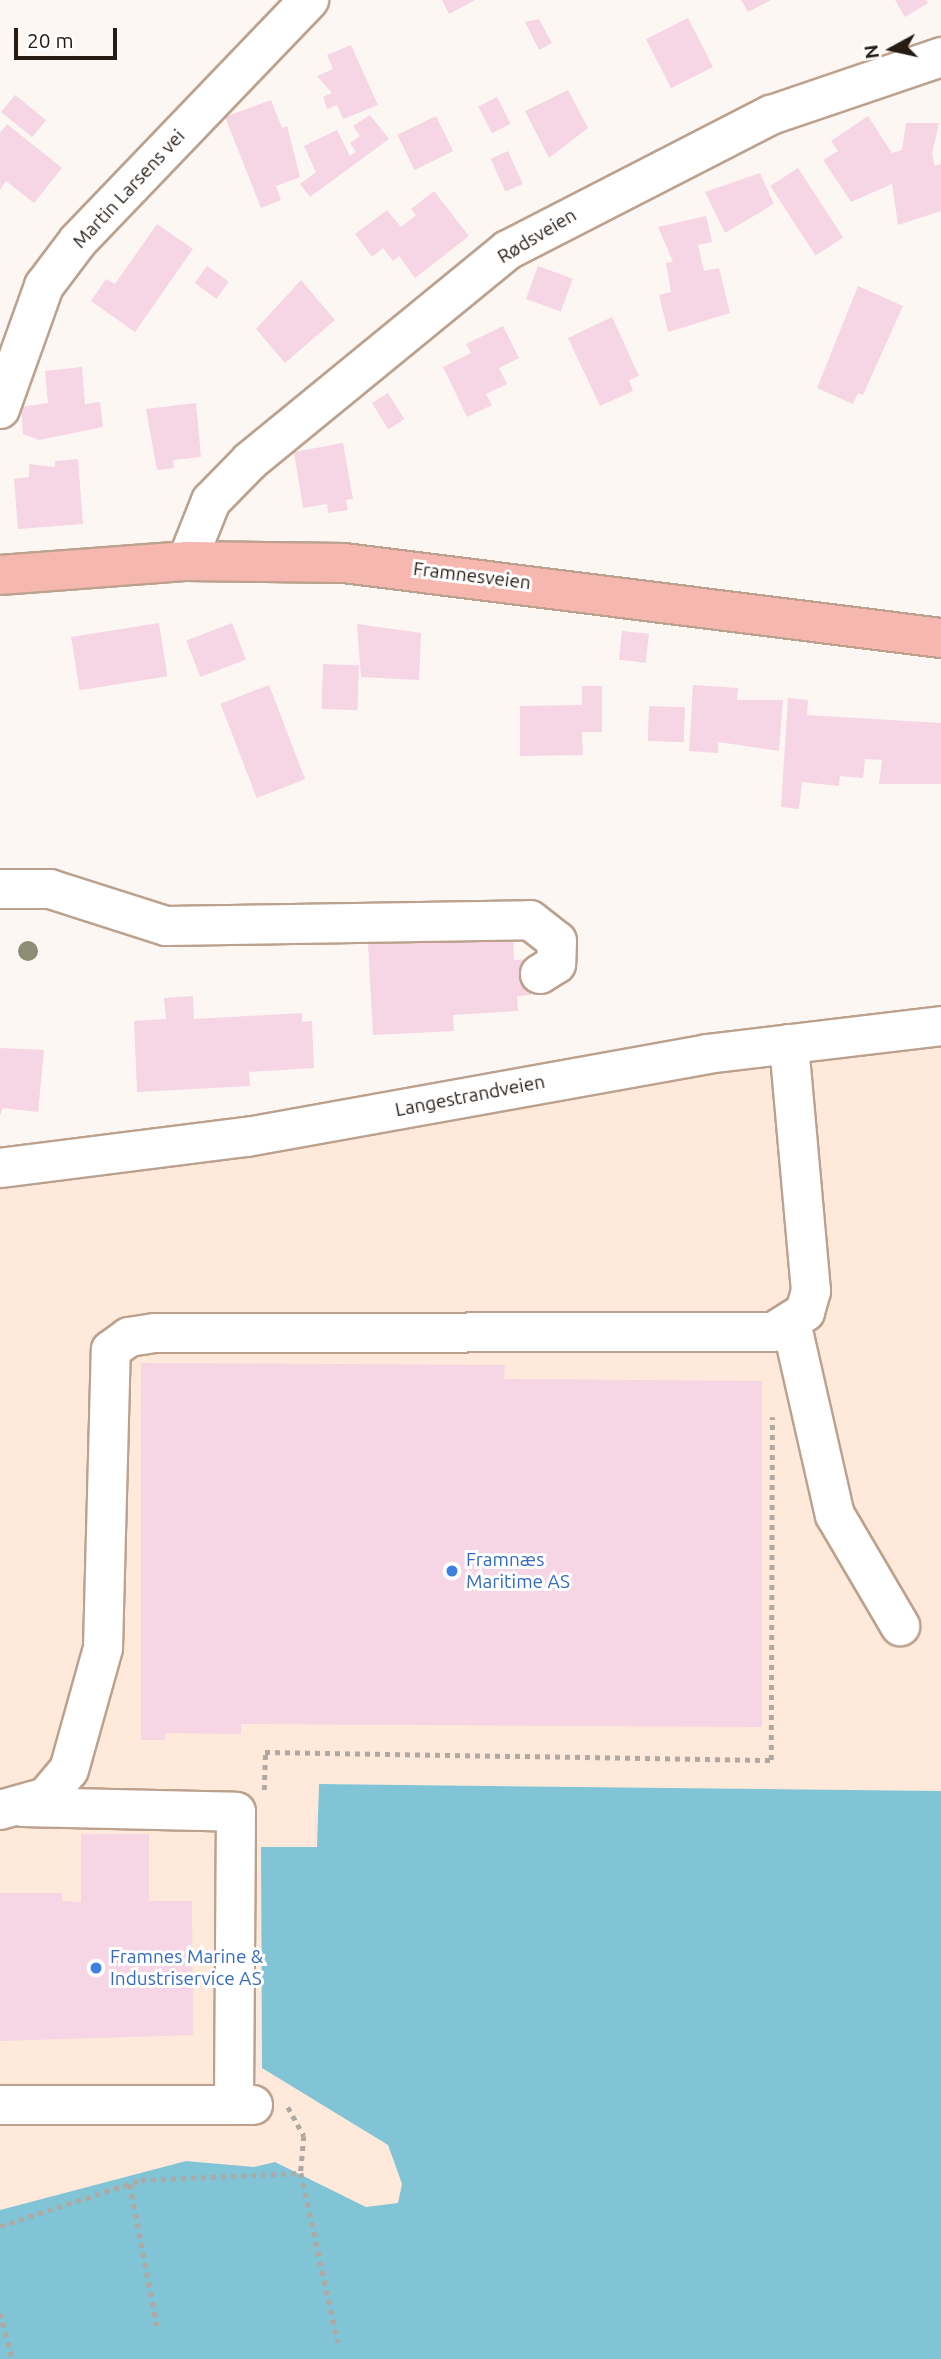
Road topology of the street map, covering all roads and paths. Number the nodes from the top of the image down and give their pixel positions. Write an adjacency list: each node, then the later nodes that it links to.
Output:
1 (309, 0): 3 (street, Martin Larsens vei)
2 (941, 57): 4 (street, Rødsveien)
3 (0, 410)
4 (187, 561): 5 (main road, Framnesveien); 6 (main road, Framnesveien)
5 (0, 575)
6 (941, 638)
7 (0, 889): 8 (street)
8 (540, 974)
9 (941, 1026): 10 (street, Langestrandveien)
10 (789, 1044): 11 (street, Langestrandveien); 12 (street)
11 (0, 1168)
12 (791, 1322): 14 (street); 15 (street)
13 (772, 1401): 16 (path)
14 (900, 1626)
15 (12, 1809): 16 (street)
16 (236, 1812): 18 (street)
17 (0, 2105): 18 (street)
18 (244, 2105): 19 (path)
19 (302, 2173): 20 (path); 24 (path)
20 (130, 2184): 21 (path); 23 (path)
21 (0, 2226)
22 (0, 2313): 25 (path)
23 (157, 2325)
24 (338, 2343)
25 (12, 2357)

